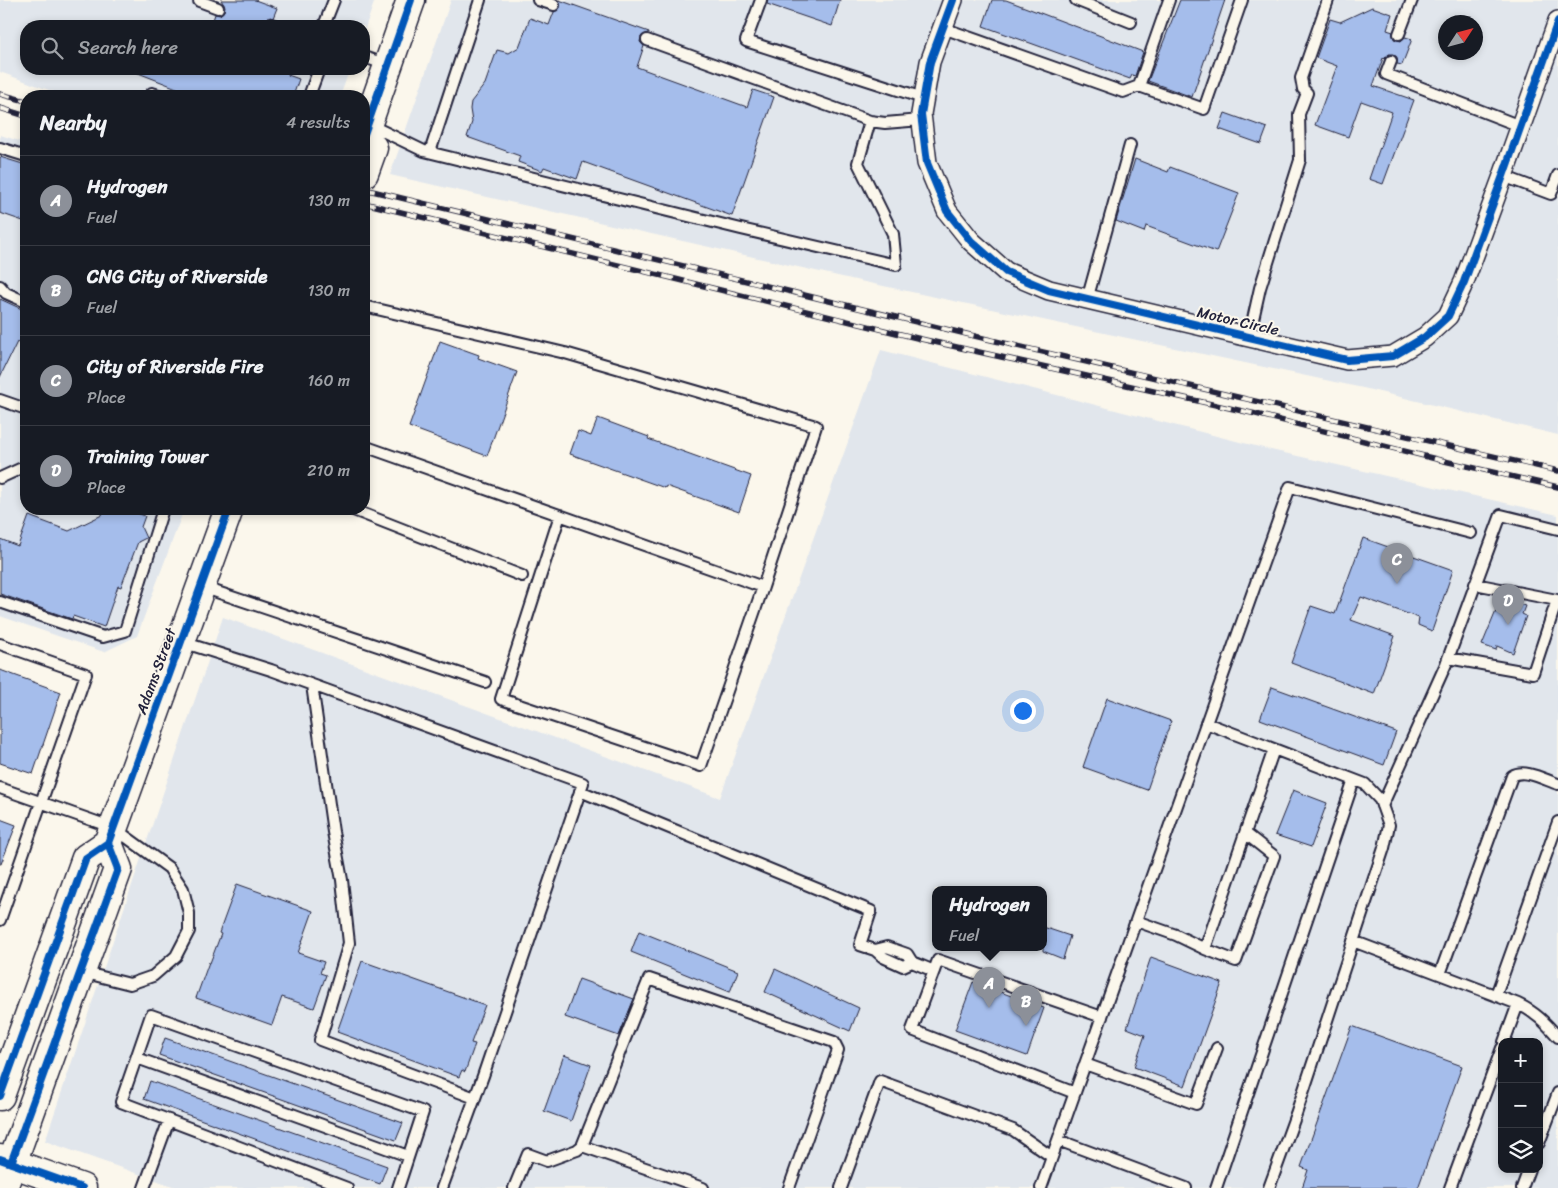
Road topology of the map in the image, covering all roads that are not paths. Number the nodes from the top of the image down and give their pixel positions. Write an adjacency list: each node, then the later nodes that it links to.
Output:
1 (200, 0): 14 (lane)
2 (334, 0): 15 (lane)
3 (480, 0): 35 (lane)
4 (538, 0): 13 (lane)
5 (761, 0): 26 (lane)
6 (953, 0): 18 (street, Motor Circle)
7 (1076, 0): 16 (lane)
8 (1169, 0): 24 (lane)
9 (1242, 0): 24 (lane)
10 (1328, 0): 45 (lane)
11 (1412, 0): 19 (lane)
12 (407, 2): 21 (main road)
13 (554, 6)
14 (218, 8)
15 (326, 20)
16 (1131, 22)
17 (1558, 22): 30 (street, Motor Circle)
18 (943, 28): 24 (lane); 26 (street, Motor Circle)
19 (1399, 34)
20 (647, 40): 29 (lane)
21 (376, 61): 27 (main road)
22 (1391, 61): 30 (lane)
23 (318, 75): 25 (lane)
24 (1139, 86)
25 (311, 90)
26 (923, 98): 28 (street, Motor Circle)
27 (370, 99)
28 (921, 120): 29 (lane); 43 (street, Motor Circle)
29 (870, 121): 35 (lane)
30 (1520, 126): 39 (street, Motor Circle)
31 (370, 133): 35 (lane)
32 (370, 142): 37 (main road)
33 (1130, 145): 43 (lane)
34 (0, 148): 36 (lane)
35 (430, 152)
36 (20, 154)
37 (370, 156)
38 (1558, 175): 40 (lane)
39 (1503, 176): 40 (lane); 45 (street, Motor Circle)
40 (1554, 195)
41 (0, 286): 42 (lane)
42 (20, 299)
43 (1087, 300): 45 (street, Motor Circle)
44 (370, 307): 60 (lane)
45 (1249, 337)
46 (0, 400): 47 (lane)
47 (20, 407)
48 (370, 448): 54 (lane)
49 (20, 470): 50 (lane)
50 (0, 478)
51 (161, 515): 62 (lane)
52 (227, 515): 59 (main road, Adams Street)
53 (366, 515): 57 (lane)
54 (560, 515): 60 (lane); 60 (lane)
55 (1558, 529): 58 (lane)
56 (1471, 533): 68 (lane)
57 (522, 576)
58 (1475, 584): 61 (lane); 65 (lane)
59 (202, 586): 63 (main road, Adams Street); 66 (lane)
60 (762, 587)
61 (1558, 599): 65 (lane)
62 (0, 602)
63 (181, 642): 67 (lane); 78 (main road, Adams Street)
64 (0, 644): 74 (lane)
65 (1448, 658): 75 (lane)
66 (485, 682)
67 (312, 685): 73 (lane); 98 (lane)
68 (1206, 723): 69 (lane); 80 (lane)
69 (1274, 749): 70 (lane); 77 (lane)
70 (1354, 780): 75 (lane); 118 (lane)
71 (1558, 784): 85 (lane)
72 (0, 788): 74 (lane)
73 (580, 791): 83 (lane); 98 (lane)
74 (41, 803): 78 (lane); 79 (lane)
75 (1382, 806): 81 (lane)
76 (1558, 822): 86 (lane)
77 (1245, 833): 82 (lane); 82 (lane)
78 (111, 835): 84 (main road); 84 (lane); 97 (main road)
79 (0, 920)
80 (1136, 921): 82 (lane); 88 (lane)
81 (1353, 941): 85 (lane); 119 (lane)
82 (1205, 949)
83 (934, 971): 88 (lane); 95 (lane)
84 (80, 972): 105 (main road)
85 (1440, 974): 86 (lane)
86 (1496, 996): 87 (lane)
87 (1518, 1004): 89 (lane); 90 (lane)
88 (1102, 1017): 94 (lane)
89 (1558, 1037)
90 (1505, 1038)
91 (1217, 1048): 94 (lane)
92 (137, 1058): 99 (lane); 103 (lane); 103 (lane)
93 (1498, 1059): 120 (lane)
94 (1085, 1064): 95 (lane)
95 (1075, 1093): 101 (lane)
96 (1558, 1093): 100 (lane)
97 (0, 1096)
98 (475, 1098): 111 (lane)
99 (169, 1120): 108 (lane); 109 (lane)
100 (1543, 1132)
101 (1058, 1140): 104 (lane); 117 (lane)
102 (582, 1146): 112 (lane); 113 (lane); 114 (lane)
103 (408, 1156): 110 (lane)
104 (1052, 1157): 115 (lane); 116 (lane)
105 (5, 1170): 107 (main road)
106 (1528, 1173): 121 (lane)
107 (82, 1188)
108 (144, 1188)
109 (345, 1188)
110 (398, 1188)
111 (442, 1188)
112 (514, 1188)
113 (704, 1188)
114 (789, 1188)
115 (841, 1188)
116 (1041, 1188)
117 (1186, 1188)
118 (1216, 1188)
119 (1269, 1188)
120 (1450, 1188)
121 (1522, 1188)

